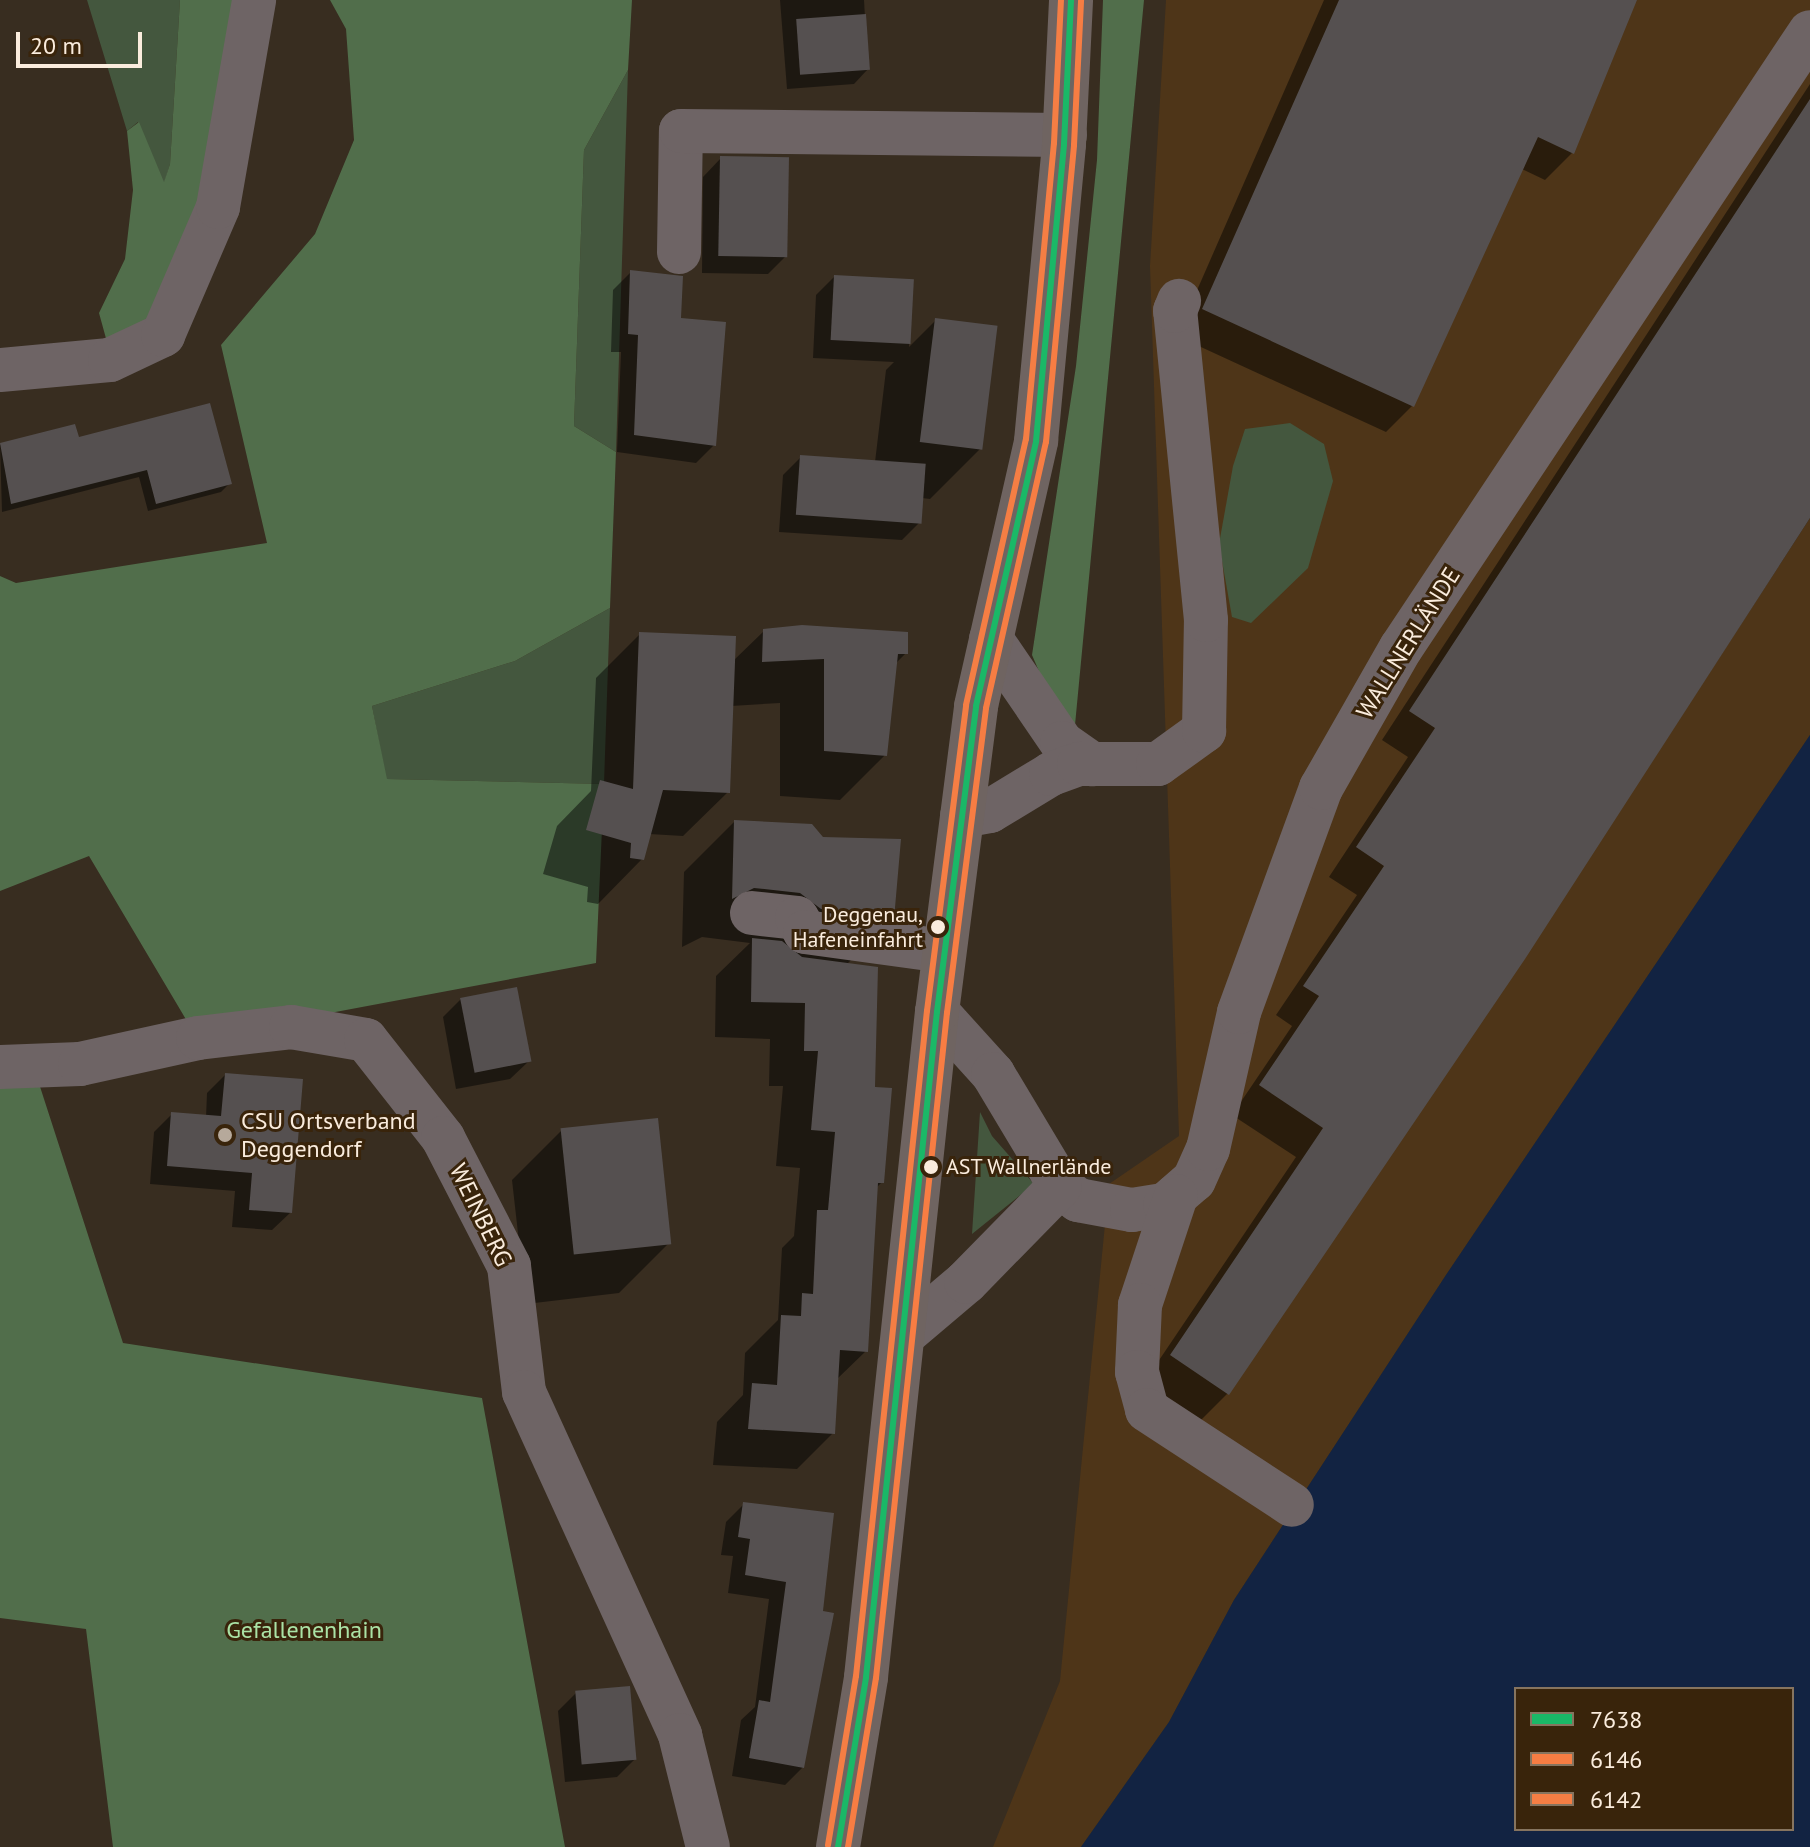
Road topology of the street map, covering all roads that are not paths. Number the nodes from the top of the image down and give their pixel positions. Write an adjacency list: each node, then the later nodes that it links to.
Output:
1 (254, 0): 7 (street)
2 (1071, 0): 4 (main road)
3 (1810, 32): 16 (street, WALLNERLÄNDE)
4 (1065, 135): 5 (street); 8 (main road)
5 (679, 252)
6 (1179, 301): 9 (street)
7 (0, 370)
8 (991, 639): 9 (street); 10 (main road)
9 (1092, 764): 10 (street)
10 (962, 816): 12 (main road)
11 (752, 913): 12 (street)
12 (944, 951): 13 (main road)
13 (937, 1012): 15 (street); 17 (main road)
14 (0, 1067): 19 (street, WEINBERG)
15 (1060, 1186): 16 (street); 17 (street)
16 (1176, 1196): 18 (street)
17 (907, 1332): 20 (main road)
18 (1292, 1505)
19 (708, 1847)
20 (838, 1847)

